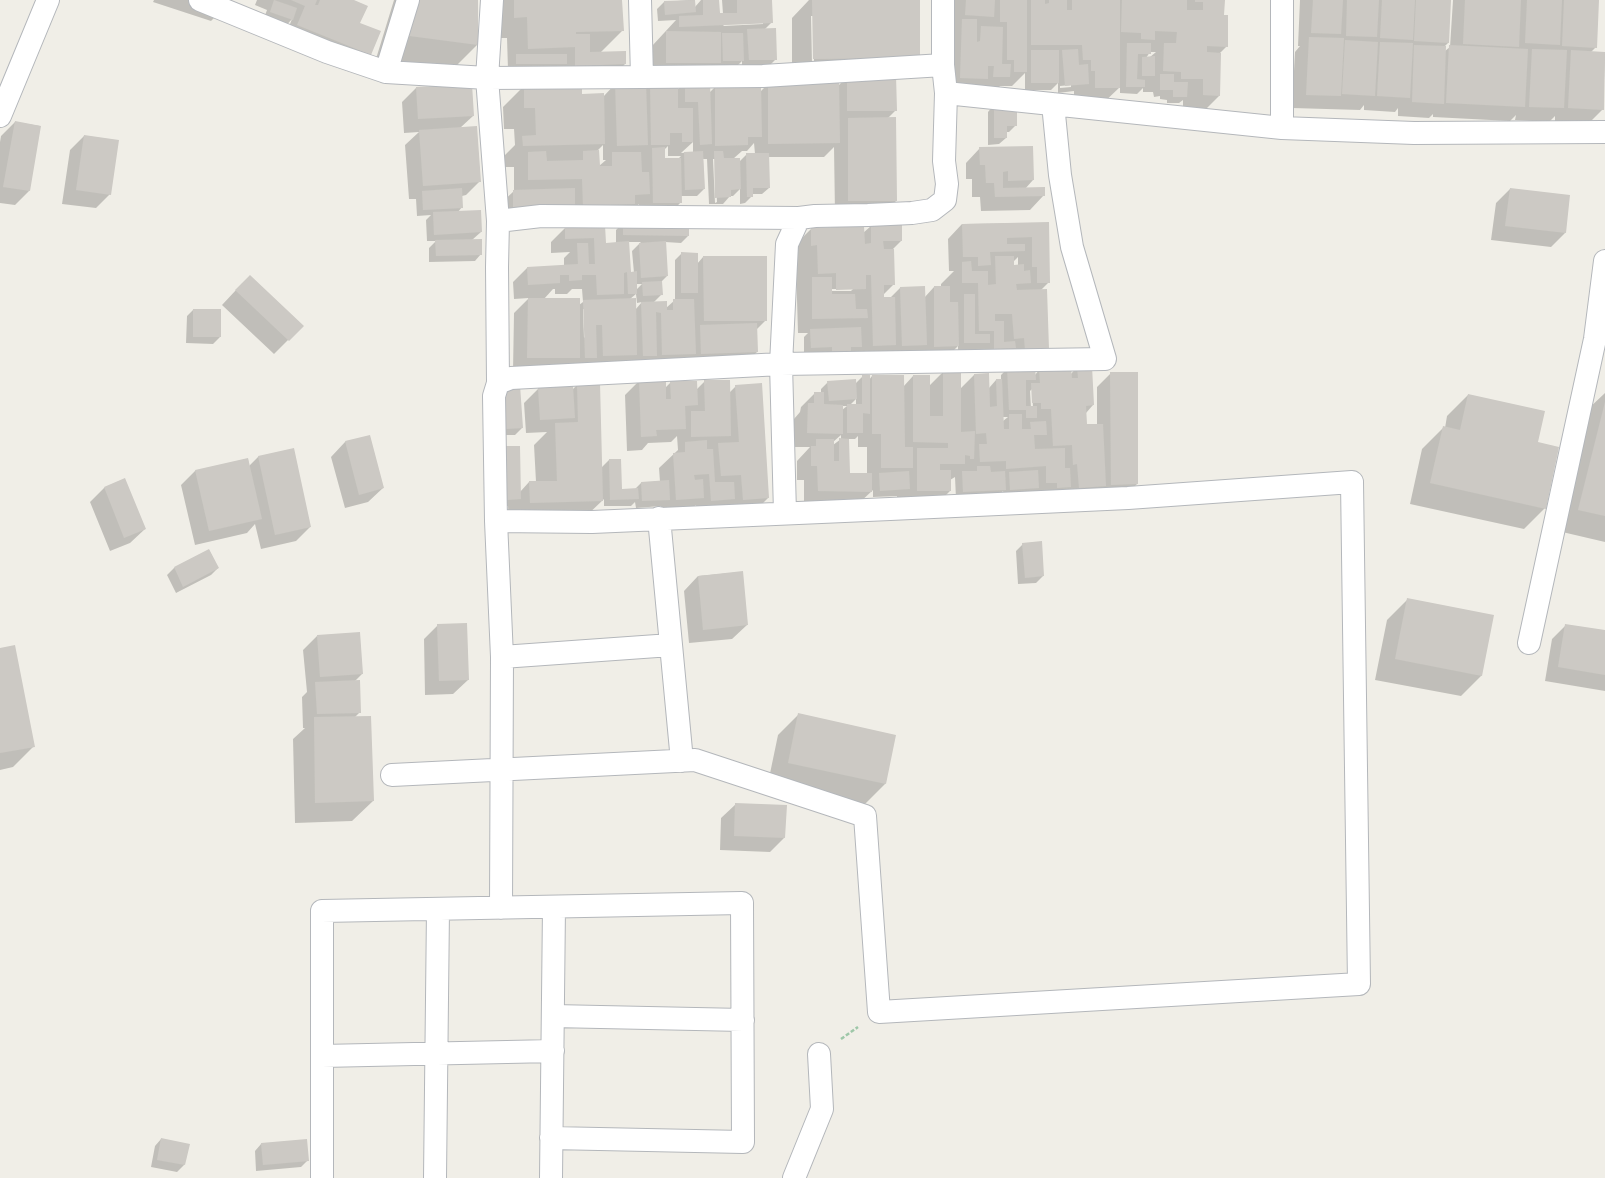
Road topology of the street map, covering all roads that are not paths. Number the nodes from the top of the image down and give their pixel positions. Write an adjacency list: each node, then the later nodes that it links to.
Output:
1 (48, 0): 14 (street)
2 (200, 0): 9 (street)
3 (408, 0): 9 (street)
4 (492, 0): 10 (street)
5 (640, 0): 11 (street)
6 (943, 0): 8 (street)
7 (1282, 0): 15 (street)
8 (943, 65): 11 (street); 12 (street)
9 (386, 72): 10 (street)
10 (487, 78): 11 (street); 18 (street)
11 (642, 78)
12 (946, 93): 13 (street); 17 (street)
13 (1053, 104): 15 (street); 20 (street)
14 (0, 116)
15 (1282, 128): 16 (street)
16 (1605, 132)
17 (799, 218): 18 (street); 20 (street)
18 (498, 221): 21 (street)
19 (1605, 261): 25 (street)
20 (782, 364): 21 (street); 22 (street)
21 (498, 383): 24 (street)
22 (785, 513): 23 (street); 28 (street)
23 (659, 518): 24 (street); 26 (street)
24 (496, 521): 27 (street)
25 (1529, 643)
26 (671, 645): 27 (street); 28 (street)
27 (502, 657): 29 (street)
28 (682, 761): 29 (street)
29 (501, 770): 30 (street); 32 (street)
30 (392, 775)
31 (554, 907): 32 (street); 34 (street); 35 (street)
32 (501, 908): 33 (street)
33 (438, 909): 37 (street); 39 (street)
34 (553, 1016): 35 (street); 36 (street)
35 (742, 1020): 40 (street)
36 (553, 1051): 37 (street); 40 (street)
37 (436, 1054): 39 (street); 42 (street)
38 (819, 1054): 44 (street)
39 (322, 1056): 41 (street)
40 (552, 1138): 43 (street)
41 (322, 1178)
42 (435, 1178)
43 (551, 1178)
44 (794, 1178)

